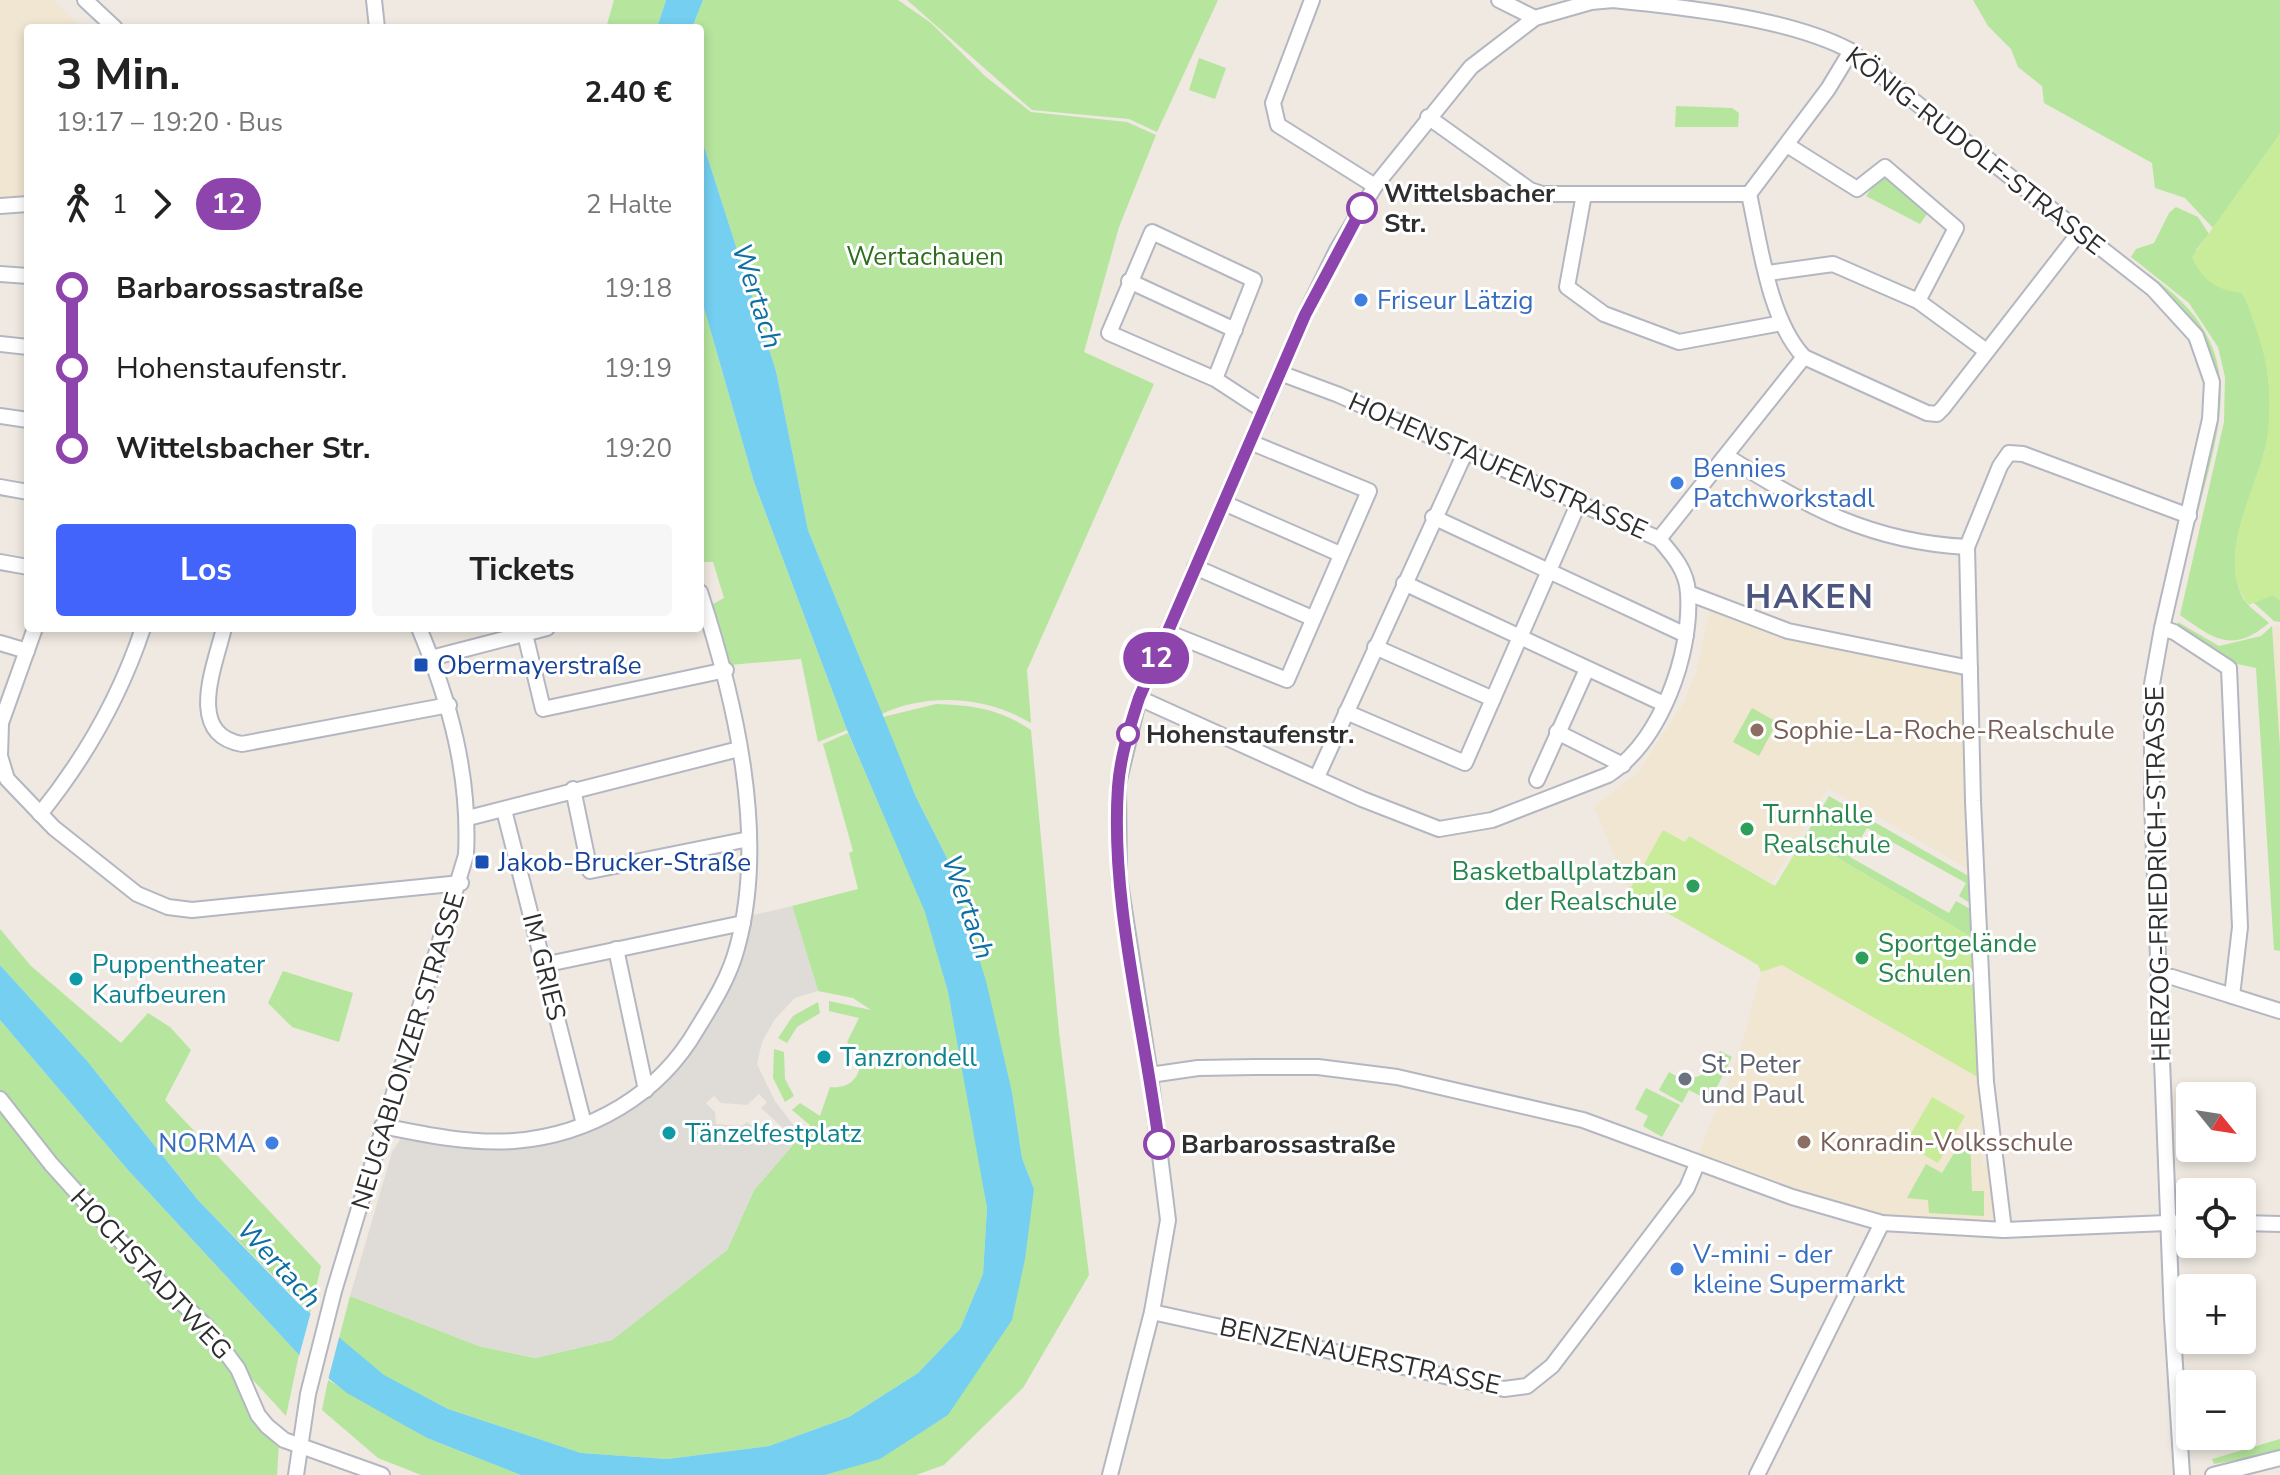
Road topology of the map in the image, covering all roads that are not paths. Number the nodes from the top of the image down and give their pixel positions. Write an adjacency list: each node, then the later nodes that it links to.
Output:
1 (85, 0): 7 (street)
2 (374, 0): 8 (street)
3 (1312, 0): 12 (street)
4 (1499, 0): 6 (street)
5 (1613, 0): 6 (street, KÖNIG-RUDOLF-STRASSE); 9 (street, KÖNIG-RUDOLF-STRASSE)
6 (1535, 18): 10 (street, KÖNIG-RUDOLF-STRASSE)
7 (111, 24)
8 (377, 24)
9 (1851, 51): 11 (street); 17 (street, KÖNIG-RUDOLF-STRASSE)
10 (1428, 117): 12 (street, KÖNIG-RUDOLF-STRASSE); 13 (street)
11 (1787, 145): 14 (street); 20 (street)
12 (1375, 186): 27 (street, KÖNIG-RUDOLF-STRASSE)
13 (1584, 194): 14 (street); 21 (street)
14 (1749, 194): 18 (street)
15 (24, 204): 16 (street)
16 (0, 206)
17 (2079, 233): 25 (street); 39 (street, KÖNIG-RUDOLF-STRASSE)
18 (1768, 273): 20 (street); 21 (street)
19 (1129, 281): 22 (street); 22 (street); 28 (street)
20 (1918, 301): 25 (street)
21 (1782, 323): 26 (street)
22 (1235, 330): 28 (street)
23 (0, 344): 24 (street)
24 (24, 347)
25 (1985, 350): 26 (street)
26 (1804, 357): 34 (street)
27 (1280, 373): 29 (street, KÖNIG-RUDOLF-STRASSE); 33 (street, HOHENSTAUFENSTRASSE)
28 (1215, 379): 29 (street)
29 (1264, 411): 32 (street, KÖNIG-RUDOLF-STRASSE)
30 (0, 416): 31 (street)
31 (24, 419)
32 (1250, 442): 38 (street, KÖNIG-RUDOLF-STRASSE); 43 (street)
33 (1465, 453): 37 (street, HOHENSTAUFENSTRASSE); 40 (street)
34 (1728, 457): 41 (street); 42 (street)
35 (0, 487): 36 (street)
36 (24, 491)
37 (1579, 502): 41 (street, HOHENSTAUFENSTRASSE); 47 (street)
38 (1224, 503): 43 (street); 46 (street, KÖNIG-RUDOLF-STRASSE)
39 (2189, 516): 42 (street); 52 (street, HERZOG-FRIEDRICH-STRASSE)
40 (1433, 517): 47 (street); 48 (street)
41 (1659, 539): 49 (street, HOHENSTAUFENSTRASSE)
42 (1967, 547): 66 (street)
43 (1340, 554): 51 (street)
44 (0, 562): 45 (street)
45 (24, 566)
46 (1195, 567): 51 (street); 58 (street, KÖNIG-RUDOLF-STRASSE)
47 (1548, 571): 60 (street); 61 (street)
48 (1404, 583): 61 (street); 63 (street)
49 (1688, 593): 60 (street, HOHENSTAUFENSTRASSE); 66 (street)
50 (704, 604): 68 (street)
51 (1312, 618): 58 (street)
52 (2162, 628): 89 (street, HERZOG-FRIEDRICH-STRASSE); 90 (street)
53 (34, 632): 64 (street)
54 (141, 632): 82 (street)
55 (223, 632): 72 (street)
56 (421, 632): 65 (street, NEUGABLONZER STRASSE)
57 (532, 632): 59 (street)
58 (1167, 632): 69 (street, KÖNIG-RUDOLF-STRASSE)
59 (525, 634): 65 (street); 68 (street)
60 (1686, 635): 71 (street, HOHENSTAUFENSTRASSE)
61 (1519, 638): 67 (street); 70 (street)
62 (0, 643): 64 (street)
63 (1375, 647): 70 (street); 73 (street)
64 (27, 651): 74 (street)
65 (431, 658): 72 (street, NEUGABLONZER STRASSE)
66 (1970, 668): 103 (street)
67 (1587, 669): 71 (street); 75 (street)
68 (726, 670): 76 (street)
69 (1139, 698): 78 (street, HOHENSTAUFENSTRASSE); 92 (street, KÖNIG-RUDOLF-STRASSE)
70 (1493, 699): 73 (street)
71 (1664, 704): 77 (street, HOHENSTAUFENSTRASSE)
72 (449, 705): 83 (street, NEUGABLONZER STRASSE)
73 (1346, 712): 78 (street)
74 (0, 723): 82 (street)
75 (1557, 732): 77 (street); 79 (street)
76 (739, 749): 80 (street); 84 (street)
77 (1623, 765): 78 (street, HOHENSTAUFENSTRASSE)
78 (1317, 777)
79 (1537, 780)
80 (573, 789): 81 (street); 84 (street)
81 (504, 810): 83 (street); 88 (street, IM GRIES)
82 (40, 814): 85 (street)
83 (468, 818): 85 (street, NEUGABLONZER STRASSE)
84 (749, 839): 86 (street)
85 (461, 883): 96 (street, NEUGABLONZER STRASSE)
86 (743, 923): 87 (street); 93 (street)
87 (616, 949): 88 (street); 93 (street)
88 (543, 965): 95 (street, IM GRIES)
89 (2161, 977): 90 (street); 98 (street, HERZOG-FRIEDRICH-STRASSE)
90 (2232, 996): 91 (street)
91 (2280, 1011)
92 (1150, 1075): 97 (street); 104 (street, KÖNIG-RUDOLF-STRASSE)
93 (646, 1090): 95 (street)
94 (0, 1099): 105 (street, HOCHSTADTWEG)
95 (584, 1124): 96 (street)
96 (382, 1126): 105 (street, NEUGABLONZER STRASSE)
97 (1697, 1164): 100 (street); 104 (street, BENZENAUERSTRASSE)
98 (2170, 1222): 99 (street); 103 (street); 111 (street, HERZOG-FRIEDRICH-STRASSE)
99 (2176, 1222)
100 (1882, 1223): 103 (street); 110 (street)
101 (2256, 1223): 102 (street)
102 (2280, 1224)
103 (2004, 1230)
104 (1152, 1312): 109 (street, KÖNIG-RUDOLF-STRASSE)
105 (299, 1444): 107 (street, NEUGABLONZER STRASSE); 108 (street, HOCHSTADTWEG)
106 (2280, 1458): 112 (street)
107 (296, 1475)
108 (382, 1475)
109 (1110, 1475)
110 (1757, 1475)
111 (2182, 1475)
112 (2213, 1475)

